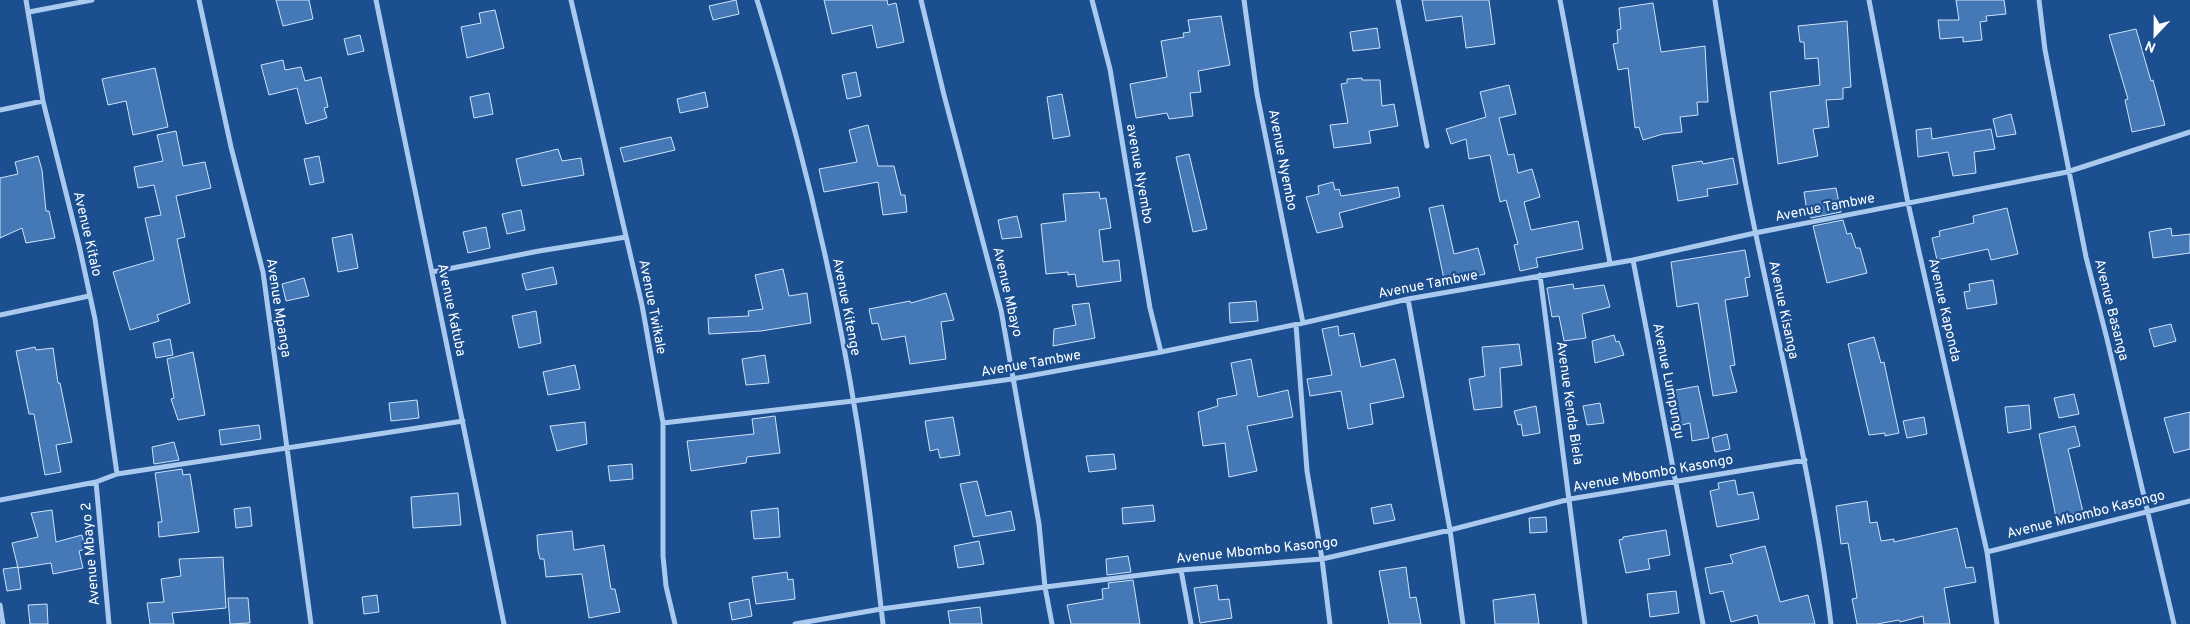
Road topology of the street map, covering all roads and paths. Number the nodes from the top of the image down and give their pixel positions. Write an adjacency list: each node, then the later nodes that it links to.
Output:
1 (26, 0): 15 (street, Avenue Kitalo)
2 (92, 0): 15 (street)
3 (199, 0): 38 (street, Avenue Mpanga)
4 (376, 0): 26 (street, Avenue Katuba)
5 (571, 0): 23 (street, Avenue Twikale)
6 (757, 0): 35 (street, Avenue Kitenge)
7 (922, 0): 34 (street, Avenue Mbayo)
8 (1092, 0): 33 (street, avenue Nyembo)
9 (1244, 0): 31 (street, Avenue Nyembo)
10 (1398, 0): 19 (street)
11 (1560, 0): 25 (street)
12 (1715, 0): 22 (street, Avenue Kisanga)
13 (1869, 0): 21 (street, Avenue Kaponda)
14 (2039, 0): 20 (street, Avenue Basanga)
15 (30, 12): 16 (street, Avenue Kitalo)
16 (43, 101): 17 (street); 28 (street, Avenue Kitalo)
17 (0, 110)
18 (2190, 132): 20 (street, Avenue Tambwe)
19 (1427, 146)
20 (2067, 172): 21 (street, Avenue Tambwe); 46 (street, Avenue Basanga)
21 (1908, 203): 22 (street, Avenue Tambwe); 48 (street, Avenue Kaponda)
22 (1755, 233): 24 (street, Avenue Tambwe); 39 (street, Avenue Kisanga)
23 (626, 237): 26 (street); 37 (street, Avenue Twikale)
24 (1633, 260): 25 (street, Avenue Tambwe); 42 (street, Avenue Lumpungu)
25 (1610, 263): 27 (street, Avenue Tambwe)
26 (432, 272): 36 (street, Avenue Katuba)
27 (1540, 275): 29 (street, Avenue Tambwe); 43 (street, Avenue Kenda Biela)
28 (90, 296): 30 (street); 40 (street, Avenue Kitalo)
29 (1408, 298): 31 (street, Avenue Tambwe); 47 (street)
30 (0, 314)
31 (1303, 323): 32 (street, Avenue Tambwe)
32 (1296, 325): 33 (street, Avenue Tambwe); 49 (street)
33 (1161, 352): 34 (street, Avenue Tambwe)
34 (1012, 379): 35 (street, Avenue Tambwe); 51 (street, Avenue Mbayo)
35 (853, 401): 37 (street, Avenue Tambwe); 53 (street, Avenue Kitenge)
36 (463, 421): 38 (street); 57 (street, Avenue Katuba)
37 (663, 423): 58 (street, Avenue Twikale)
38 (285, 447): 40 (street); 56 (street, Avenue Mpanga)
39 (1804, 460): 42 (street, Avenue Mbombo Kasongo); 67 (street, Avenue Kisanga)
40 (117, 474): 41 (street)
41 (96, 482): 44 (street); 55 (street, Avenue Mbayo 2)
42 (1676, 482): 43 (street, Avenue Mbombo Kasongo); 66 (street, Avenue Lumpungu)
43 (1570, 499): 47 (street, Avenue Mbombo Kasongo); 65 (street, Avenue Kenda Biela)
44 (0, 500)
45 (2190, 501): 46 (street, Avenue Mbombo Kasongo)
46 (2148, 512): 48 (street, Avenue Mbombo Kasongo); 69 (street, Avenue Basanga)
47 (1450, 530): 49 (street, Avenue Mbombo Kasongo); 64 (street)
48 (1987, 552): 68 (street, Avenue Kaponda)
49 (1322, 559): 50 (street, Avenue Mbombo Kasongo); 63 (street)
50 (1181, 570): 51 (street, Avenue Mbombo Kasongo); 62 (street)
51 (1045, 587): 53 (street, Avenue Mbombo Kasongo); 61 (street, Avenue Mbayo)
52 (0, 605): 54 (street)
53 (881, 609): 59 (street, Avenue Mbombo Kasongo); 60 (street, Avenue Kitenge)
54 (3, 624)
55 (109, 624)
56 (310, 624)
57 (504, 624)
58 (675, 624)
59 (795, 624)
60 (883, 624)
61 (1052, 624)
62 (1191, 624)
63 (1330, 624)
64 (1463, 624)
65 (1586, 624)
66 (1703, 624)
67 (1832, 624)
68 (1997, 624)
69 (2174, 624)

